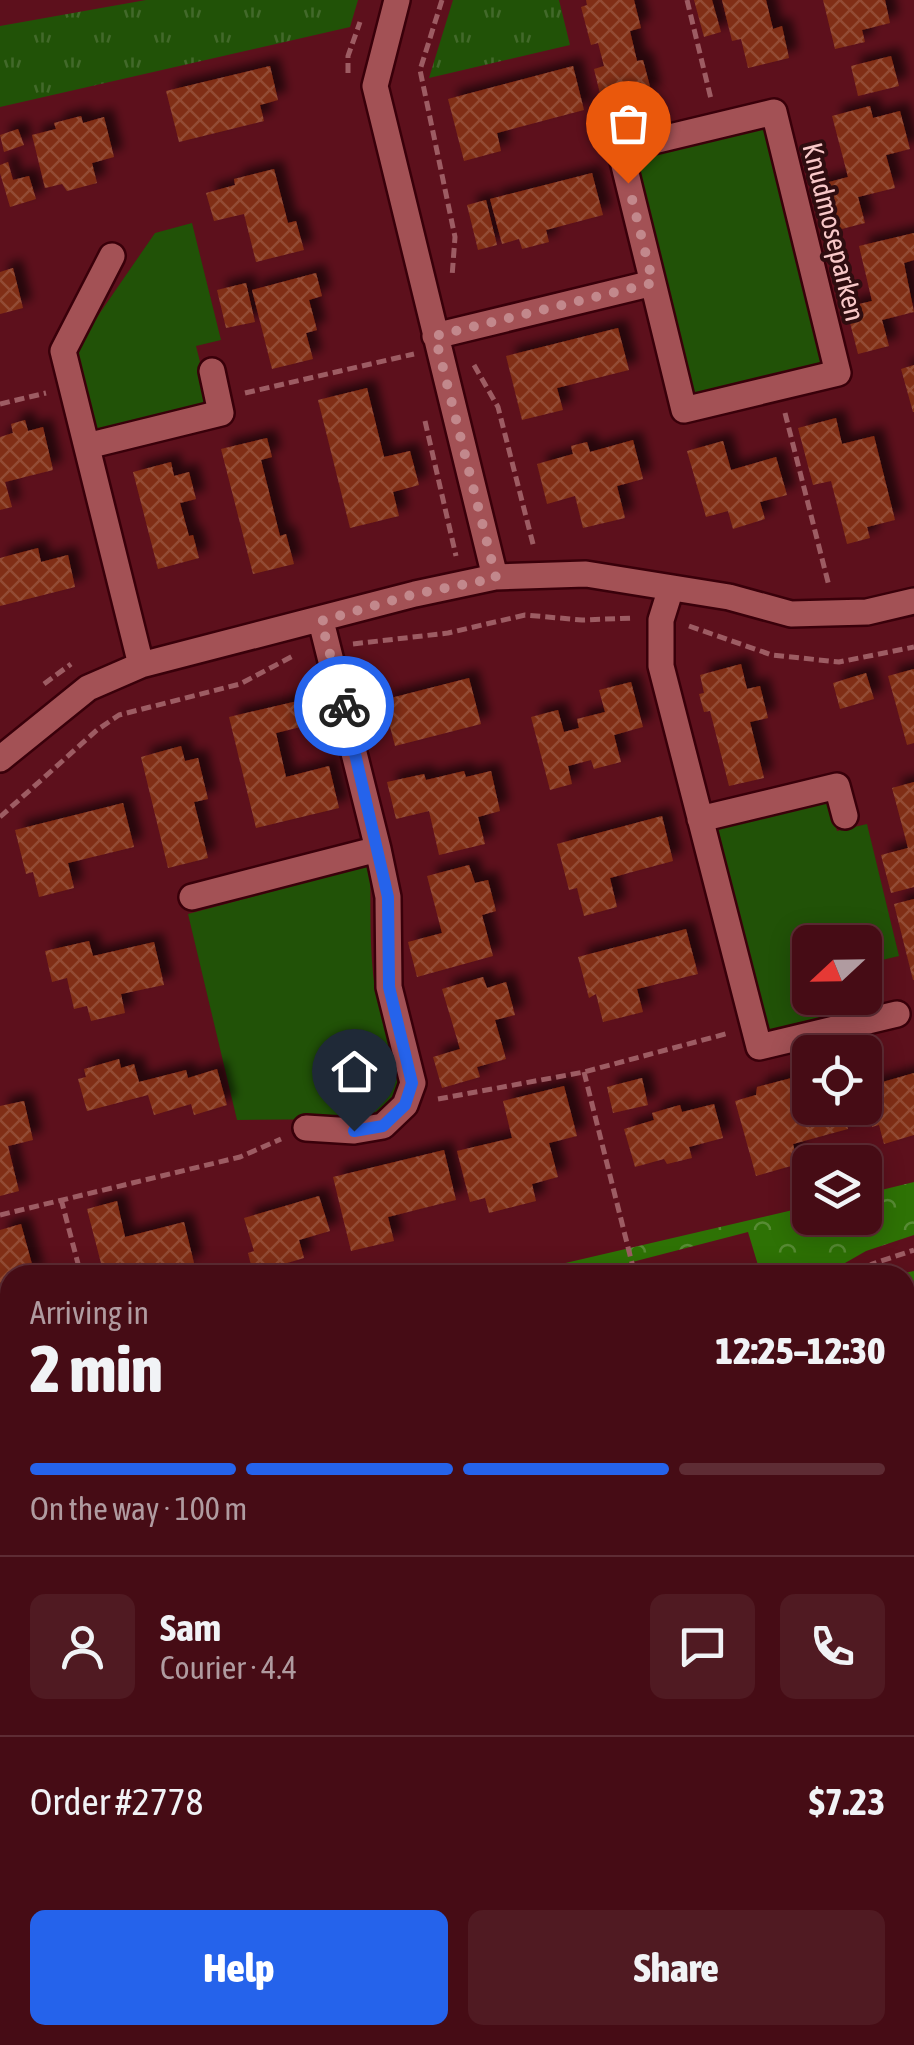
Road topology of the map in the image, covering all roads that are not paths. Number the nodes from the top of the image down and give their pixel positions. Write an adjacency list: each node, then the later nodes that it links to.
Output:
1 (397, 0): 4 (street)
2 (112, 256): 6 (street)
3 (653, 283): 3 (street, Knudmoseparken); 4 (street)
4 (436, 341): 7 (street)
5 (212, 371): 6 (street)
6 (87, 446): 11 (street)
7 (496, 578): 8 (street); 10 (street)
8 (671, 588): 9 (street); 14 (street)
9 (914, 601)
10 (321, 621): 11 (street); 15 (street)
11 (141, 666): 12 (street)
12 (0, 759)
13 (845, 816): 14 (street)
14 (700, 820): 17 (street)
15 (378, 849): 16 (street); 18 (street)
16 (192, 896)
17 (896, 1014)
18 (306, 1128)

